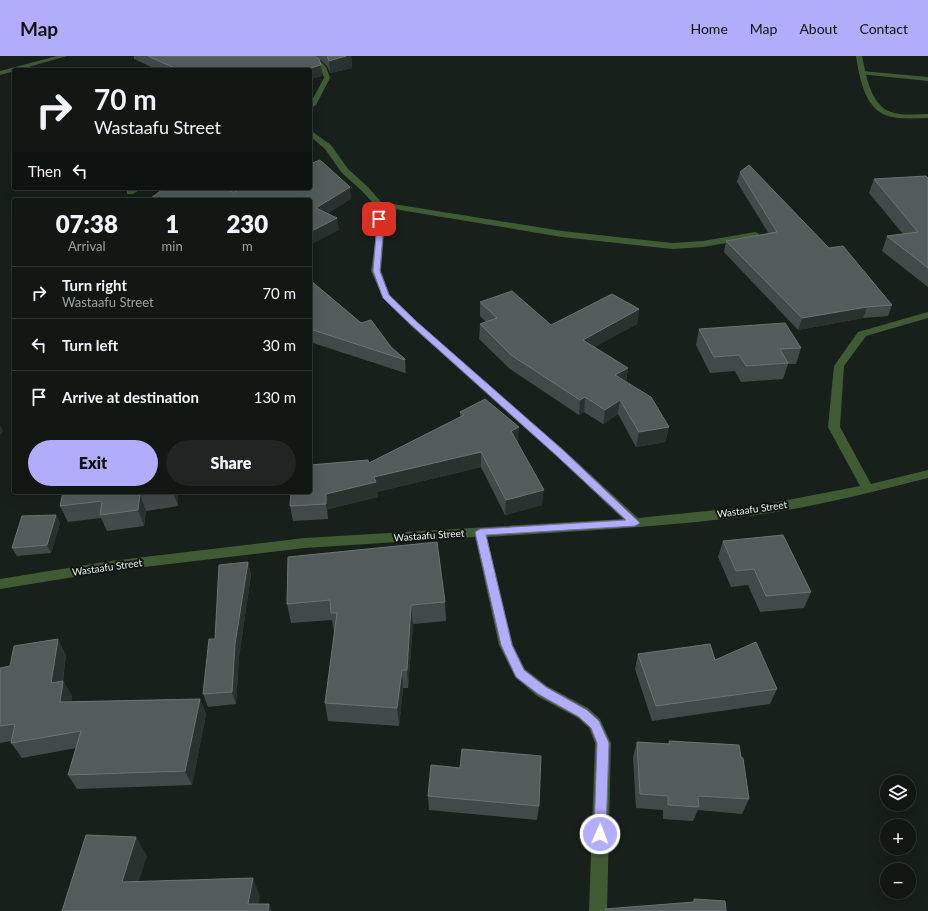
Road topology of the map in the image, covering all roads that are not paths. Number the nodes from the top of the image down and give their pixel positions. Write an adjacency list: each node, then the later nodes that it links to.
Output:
1 (64, 56): 4 (street)
2 (311, 56): 9 (street)
3 (859, 56): 7 (street)
4 (16, 68)
5 (12, 69): 6 (street)
6 (0, 72)
7 (862, 73): 8 (street); 10 (street)
8 (928, 79)
9 (312, 106)
10 (928, 116)
11 (312, 134): 14 (street)
12 (134, 190): 13 (street)
13 (130, 192)
14 (378, 204): 15 (street); 19 (street)
15 (755, 235)
16 (928, 314): 18 (street)
17 (928, 474): 18 (street, Wastaafu Street)
18 (868, 489): 19 (street, Wastaafu Street)
19 (635, 523): 20 (street, Wastaafu Street)
20 (480, 532): 21 (street, Wastaafu Street); 22 (street)
21 (0, 584)
22 (598, 911)

